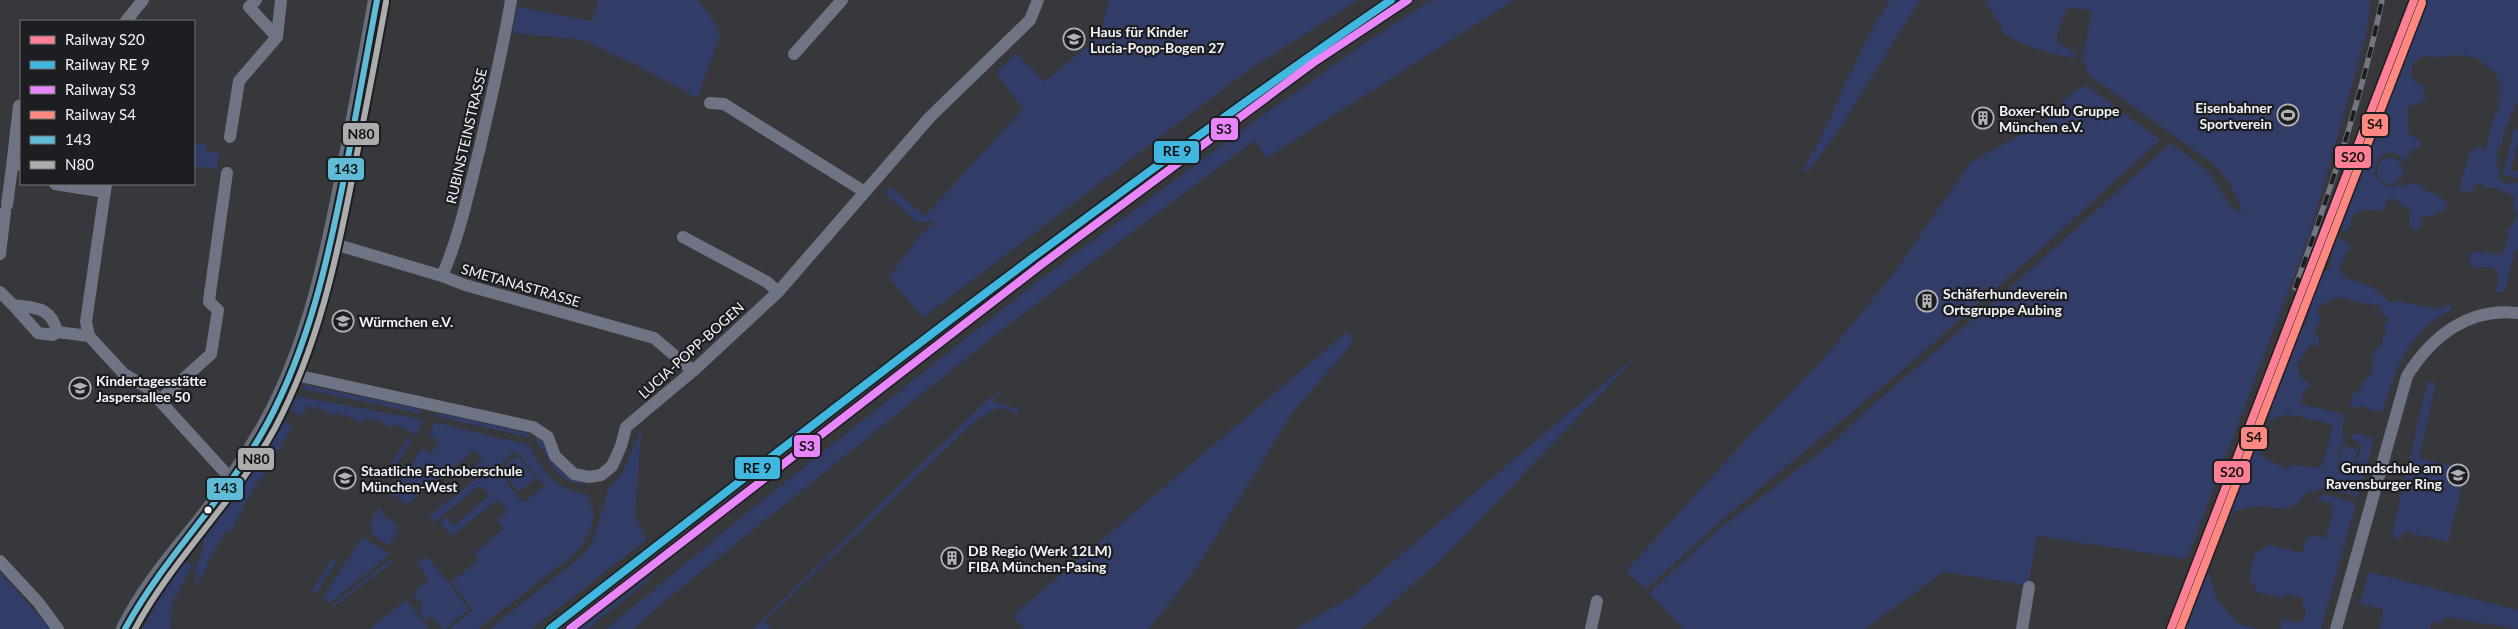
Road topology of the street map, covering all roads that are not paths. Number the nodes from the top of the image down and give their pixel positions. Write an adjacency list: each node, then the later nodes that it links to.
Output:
1 (143, 0): 8 (street)
2 (256, 0): 9 (street)
3 (281, 0): 9 (street)
4 (376, 0): 20 (street)
5 (511, 0): 22 (street, RUBINSTEINSTRASSE)
6 (842, 0): 10 (street)
7 (1038, 0): 18 (street, LUCIA-POPP-BOGEN)
8 (127, 20)
9 (276, 37): 13 (street)
10 (794, 54)
11 (710, 103): 18 (street)
12 (19, 106): 14 (street)
13 (230, 137)
14 (16, 171): 21 (street)
15 (227, 173): 31 (street)
16 (67, 185): 17 (street)
17 (105, 188): 28 (street)
18 (865, 192): 24 (street, LUCIA-POPP-BOGEN)
19 (684, 237): 24 (street)
20 (331, 242): 22 (street, SMETANASTRASSE); 30 (street)
21 (0, 254)
22 (442, 276): 29 (street, SMETANASTRASSE)
23 (0, 292): 25 (street)
24 (778, 292): 29 (street, LUCIA-POPP-BOGEN)
25 (13, 304): 27 (street); 27 (street)
26 (2518, 313): 40 (street)
27 (57, 332): 28 (street)
28 (89, 336): 31 (street)
29 (694, 371): 30 (street, LUCIA-POPP-BOGEN)
30 (291, 374): 32 (street)
31 (160, 400): 32 (street)
32 (232, 480): 37 (street)
33 (0, 561): 36 (street)
34 (2029, 587): 39 (street)
35 (1597, 601): 38 (street)
36 (58, 629)
37 (125, 629)
38 (1592, 629)
39 (2022, 629)
40 (2336, 629)

